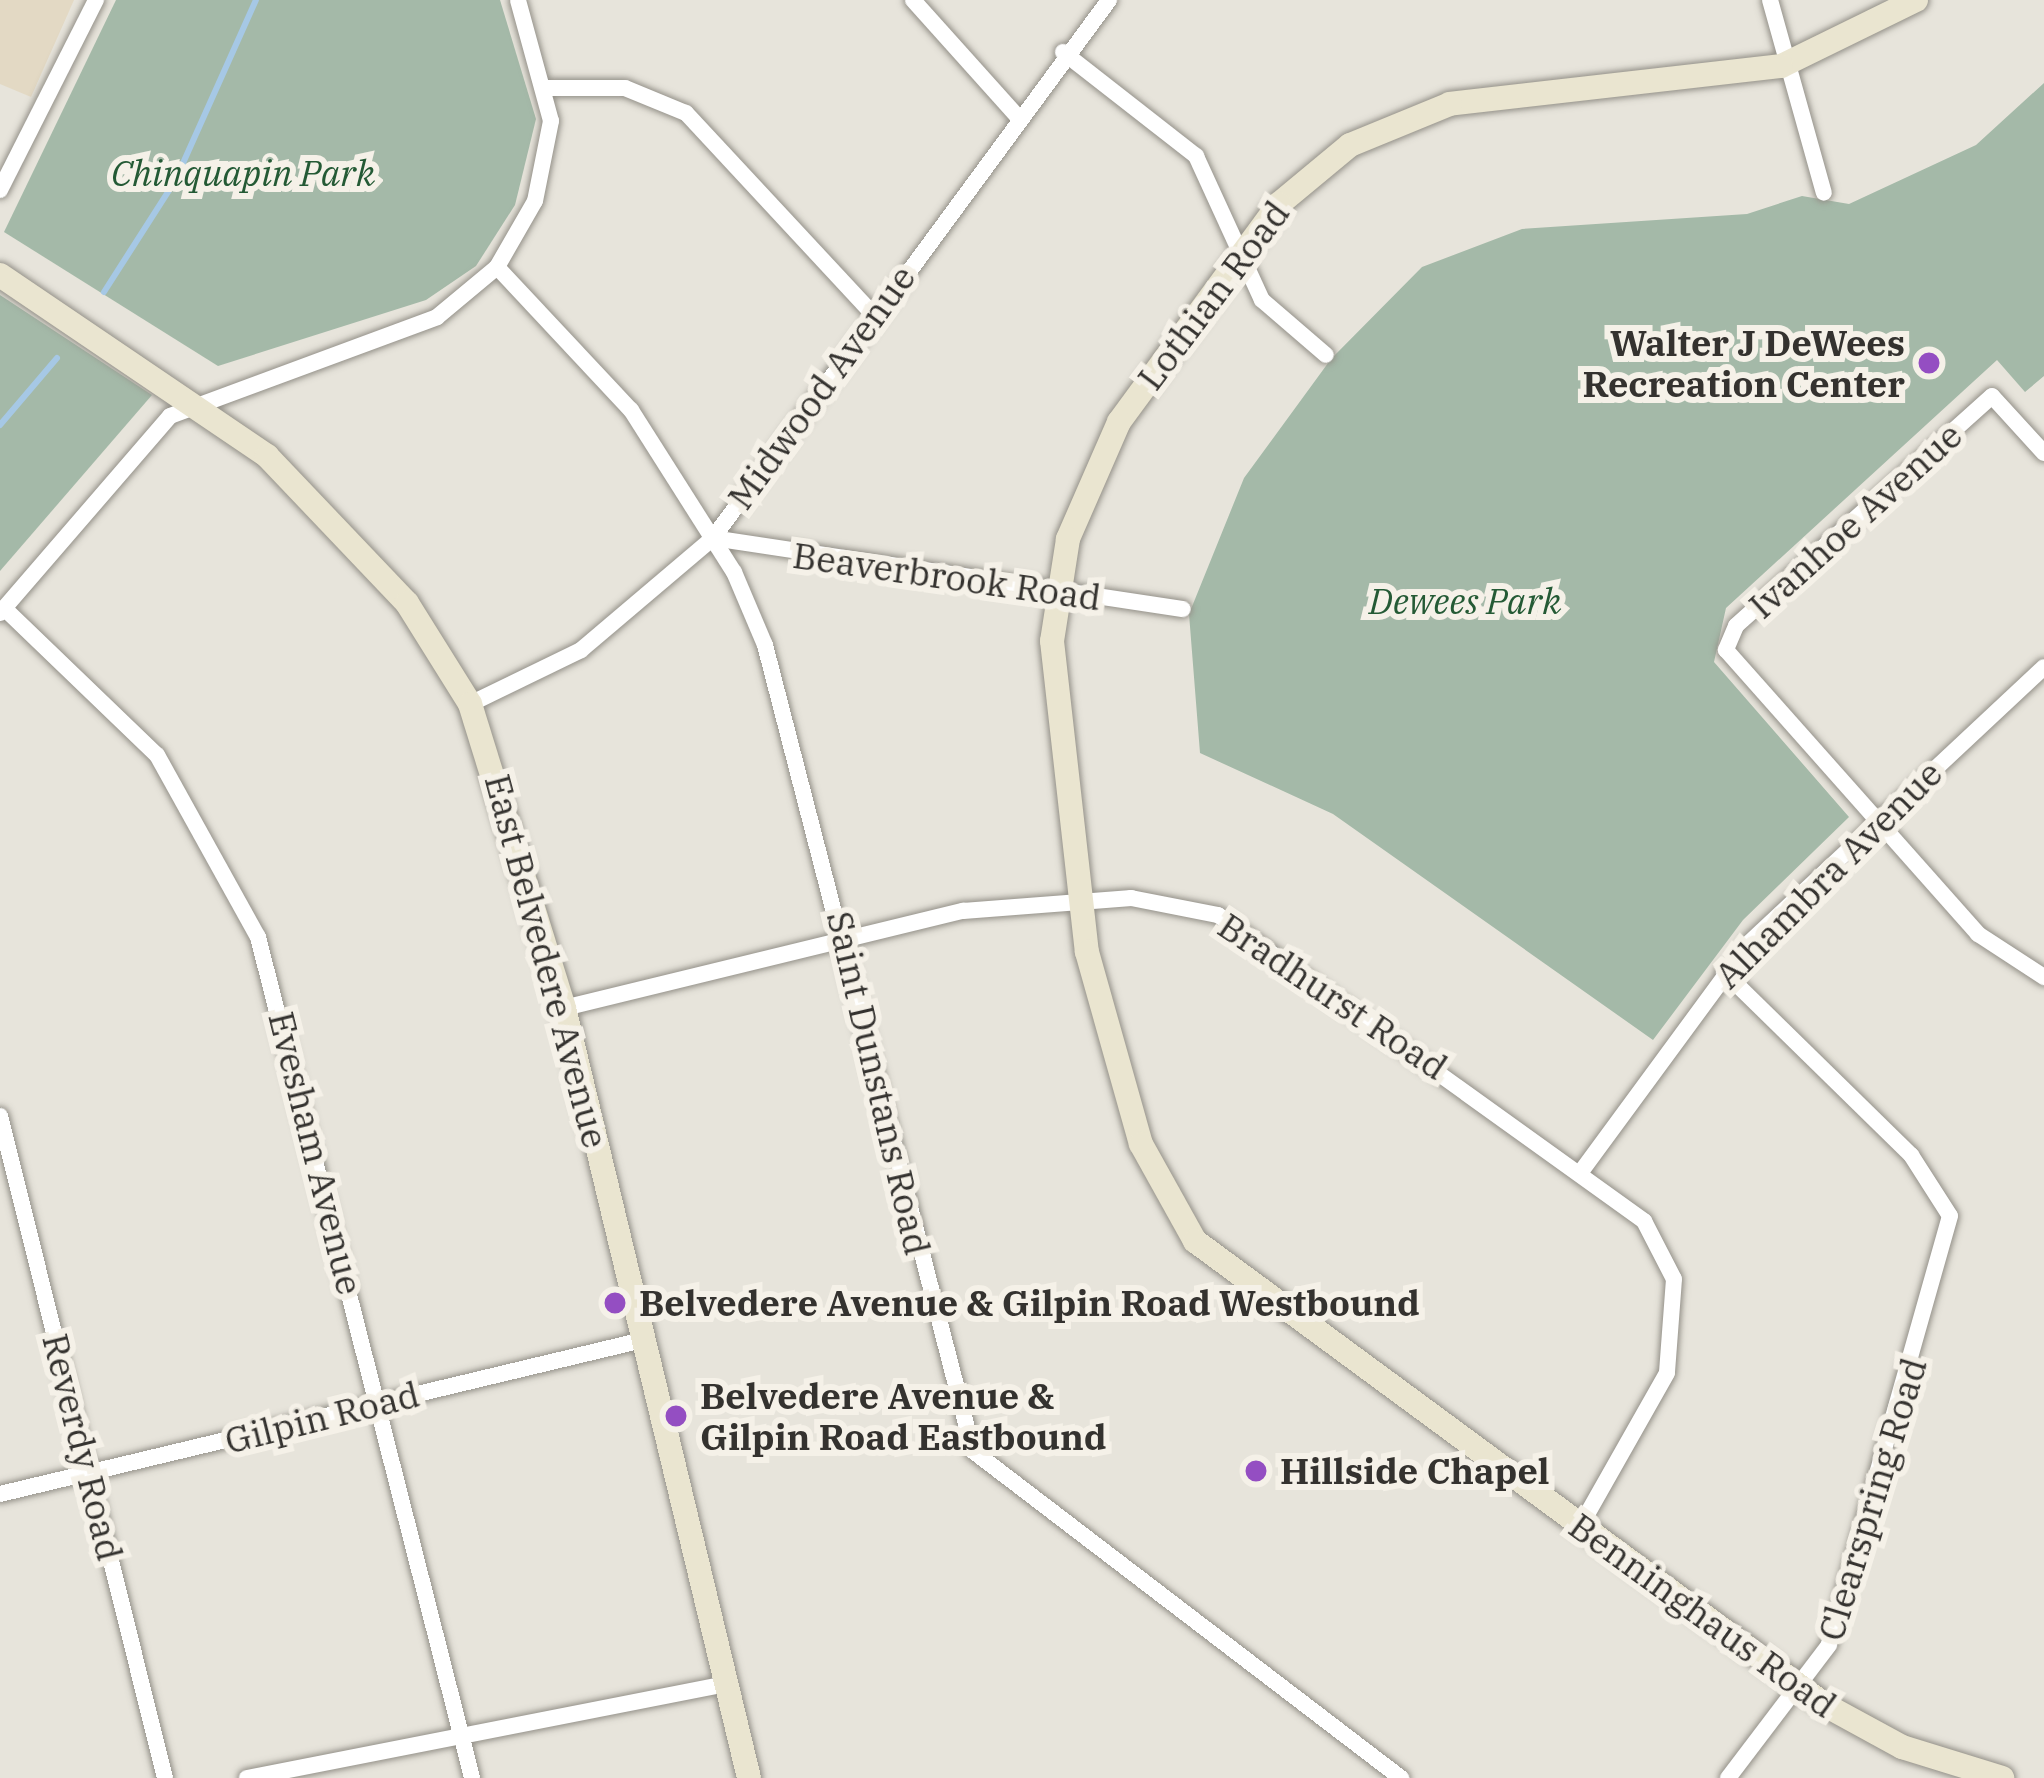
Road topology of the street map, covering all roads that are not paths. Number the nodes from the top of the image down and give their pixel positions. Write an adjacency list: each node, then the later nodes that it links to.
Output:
1 (96, 0): 11 (street)
2 (518, 0): 9 (street)
3 (913, 0): 10 (street)
4 (1109, 0): 7 (street, Midwood Avenue)
5 (1770, 0): 8 (street)
6 (1916, 0): 8 (street, Lothian Road)
7 (1063, 52): 10 (street, Midwood Avenue); 13 (street)
8 (1781, 66): 12 (street); 13 (street, Lothian Road)
9 (544, 88): 14 (street); 16 (street)
10 (1018, 117): 16 (street, Midwood Avenue)
11 (0, 190)
12 (1824, 193)
13 (1239, 254): 17 (street); 21 (street, Lothian Road)
14 (497, 267): 18 (street); 20 (street, Saint Dunstans Road)
15 (0, 275): 18 (street, East Belvedere Avenue)
16 (873, 314): 20 (street, Midwood Avenue)
17 (1326, 355)
18 (197, 399): 22 (street); 25 (street, East Belvedere Avenue)
19 (2044, 453): 26 (street, Ivanhoe Avenue)
20 (713, 538): 21 (street, Beaverbrook Road); 25 (street, Midwood Avenue); 28 (street, Saint Dunstans Road)
21 (1056, 589): 23 (street, Beaverbrook Road); 27 (street, Lothian Road)
22 (2, 610): 35 (street, Evesham Avenue)
23 (1183, 610)
24 (2044, 667): 26 (street, Alhambra Avenue)
25 (470, 704): 31 (street, East Belvedere Avenue)
26 (1875, 819): 29 (street, Alhambra Avenue); 30 (street)
27 (1078, 903): 28 (street, Bradhurst Road); 33 (street, Bradhurst Road); 38 (street, Benninghaus Road)
28 (844, 937): 31 (street, Bradhurst Road); 46 (street, Saint Dunstans Road)
29 (1724, 972): 33 (street, Alhambra Avenue); 40 (street, Clearspring Road)
30 (2044, 977)
31 (564, 1008): 34 (street, East Belvedere Avenue)
32 (0, 1116): 36 (street, Reverdy Road)
33 (1583, 1168): 38 (street)
34 (643, 1340): 35 (street, Gilpin Road); 39 (street, East Belvedere Avenue)
35 (380, 1403): 36 (street, Gilpin Road); 41 (street, Evesham Avenue)
36 (89, 1473): 37 (street, Gilpin Road); 42 (street, Reverdy Road)
37 (0, 1494)
38 (1580, 1527): 40 (street, Benninghaus Road)
39 (728, 1684): 41 (street); 45 (street, East Belvedere Avenue)
40 (1801, 1688): 47 (street, Clearspring Road); 48 (street, Benninghaus Road)
41 (463, 1741): 43 (street); 44 (street, Evesham Avenue)
42 (165, 1778)
43 (247, 1778)
44 (472, 1778)
45 (749, 1778)
46 (1401, 1778)
47 (1728, 1778)
48 (2002, 1778)

